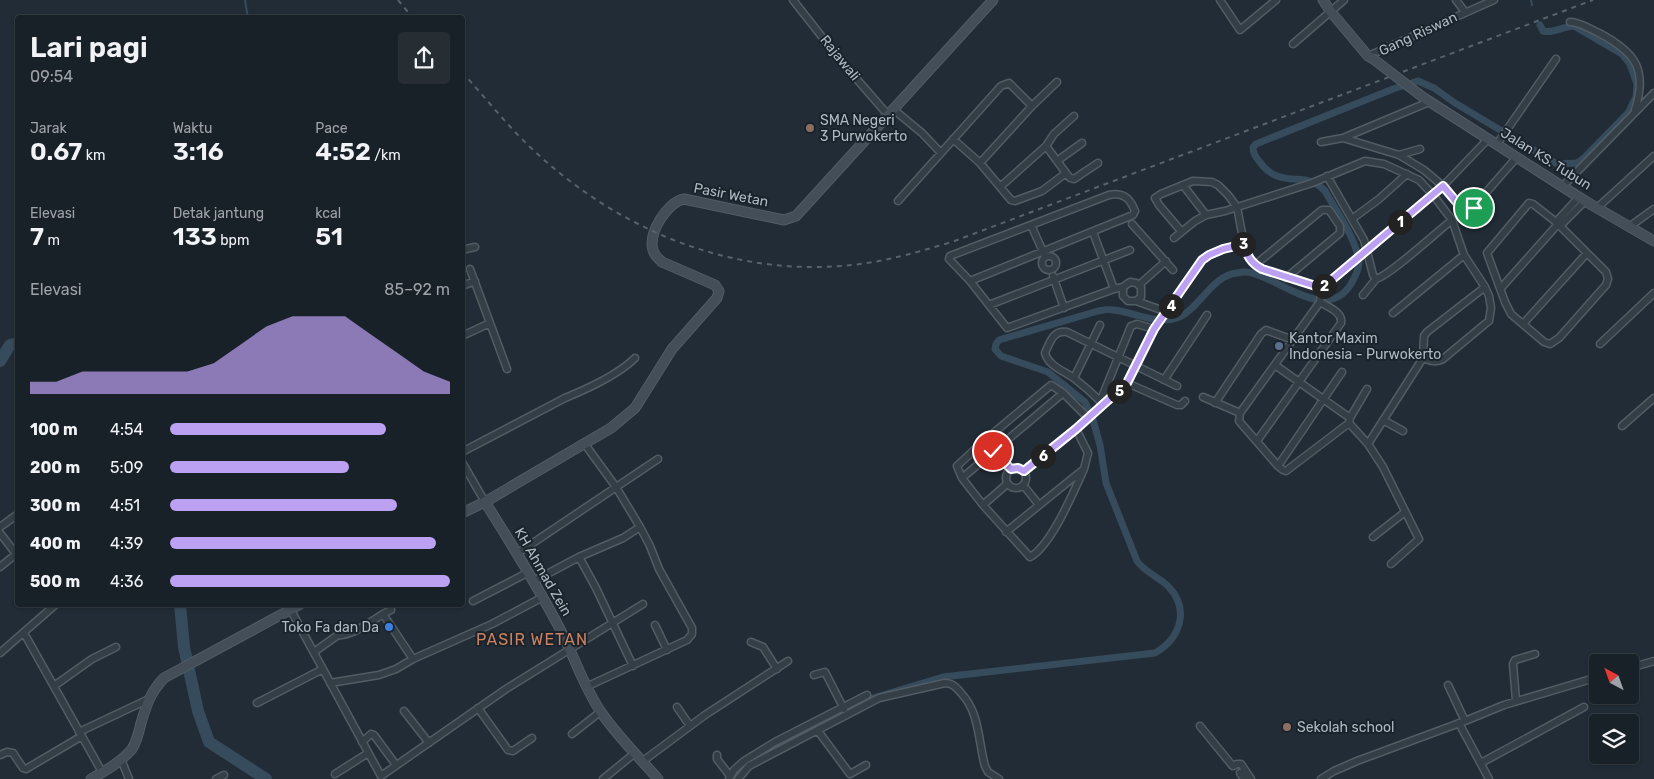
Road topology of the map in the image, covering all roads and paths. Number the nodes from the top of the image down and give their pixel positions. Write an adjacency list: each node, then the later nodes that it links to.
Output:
1 (793, 0): 20 (street, Rajawali)
2 (993, 0): 20 (street, Pasir Wetan)
3 (1220, 0): 4 (street)
4 (1276, 0)
5 (1323, 0): 9 (street, Jalan KS. Tubun)
6 (1344, 0): 9 (street)
7 (1456, 0): 10 (street)
8 (1494, 0): 10 (street, Gang Riswan)
9 (1331, 12): 12 (street); 13 (street, Jalan KS. Tubun)
10 (1465, 12): 13 (street, Gang Riswan)
11 (1570, 22): 19 (street)
12 (1293, 44)
13 (1370, 57): 17 (street, Jalan KS. Tubun, bridge)
14 (1556, 59): 27 (street)
15 (1057, 82): 18 (street)
16 (1654, 93): 19 (street)
17 (1426, 100): 22 (street); 23 (street, Jalan KS. Tubun)
18 (1032, 106): 24 (street); 37 (street)
19 (1635, 111): 43 (street)
20 (891, 112): 30 (street, Rajawali); 133 (street, Pasir Wetan)
21 (1074, 116): 28 (street)
22 (1343, 138): 25 (street); 31 (street)
23 (1488, 138): 27 (street, Jalan KS. Tubun); 44 (street)
24 (953, 139): 30 (street); 37 (street)
25 (1321, 142)
26 (1082, 143): 35 (street)
27 (1497, 144): 34 (street, Jalan KS. Tubun)
28 (1046, 146): 35 (street); 42 (street)
29 (1420, 149): 32 (street)
30 (941, 153): 47 (street)
31 (1370, 154): 32 (street); 39 (street); 40 (street)
32 (1399, 154): 44 (street)
33 (1654, 156): 49 (street)
34 (1517, 157): 43 (street, Jalan KS. Tubun); 44 (street)
35 (1058, 161): 38 (street)
36 (1098, 162): 38 (street)
37 (980, 163): 42 (street)
38 (1066, 173): 42 (street)
39 (1407, 174): 45 (street); 52 (street)
40 (1325, 177): 48 (street); 52 (street)
41 (1183, 185): 48 (street); 51 (street); 58 (street)
42 (1000, 186)
43 (1562, 186): 46 (street, Jalan KS. Tubun)
44 (1442, 187): 45 (street)
45 (1434, 194): 53 (street); 66 (street)
46 (1582, 199): 49 (street, Jalan KS. Tubun); 55 (street)
47 (898, 201)
48 (1236, 207): 51 (street); 62 (street)
49 (1597, 208): 57 (street, Jalan KS. Tubun)
50 (1654, 209): 57 (street)
51 (1206, 215): 58 (street)
52 (1352, 219): 66 (street)
53 (1452, 220): 69 (street); 77 (street)
54 (1132, 224): 71 (street)
55 (1558, 224): 67 (street); 84 (street); 84 (street)
56 (1031, 225): 59 (street); 68 (street); 79 (street)
57 (1629, 227): 61 (street, Jalan KS. Tubun)
58 (1181, 231): 60 (street)
59 (1093, 232): 68 (street); 70 (street)
60 (1174, 238)
61 (1654, 241)
62 (1244, 244): 72 (street); 95 (street)
63 (475, 247): 64 (street)
64 (465, 249)
65 (1130, 250): 70 (street)
66 (1366, 250): 77 (street); 86 (street)
67 (1587, 253): 97 (street); 97 (street)
68 (1045, 255): 76 (street); 79 (street)
69 (1464, 255): 83 (street); 93 (street)
70 (1104, 260): 76 (street); 85 (street)
71 (1166, 261): 74 (street); 81 (street)
72 (1255, 265): 75 (street); 75 (street)
73 (470, 269): 78 (street)
74 (1173, 270)
75 (1286, 278): 86 (street)
76 (1053, 279): 91 (street); 92 (street)
77 (1376, 279): 88 (street)
78 (475, 281): 80 (street); 96 (street)
79 (970, 281): 91 (street)
80 (465, 285)
81 (1139, 285): 82 (street); 89 (street)
82 (1123, 287): 85 (street); 89 (street)
83 (1485, 287): 106 (street); 106 (street)
84 (1501, 288): 97 (street)
85 (1114, 289): 92 (street)
86 (1321, 290): 90 (street)
87 (1654, 293): 103 (street)
88 (1363, 295)
89 (1136, 301): 95 (street)
90 (1320, 302): 101 (street); 114 (street)
91 (989, 305): 92 (street)
92 (1064, 308)
93 (1392, 313)
94 (1207, 315): 112 (street)
95 (1164, 316): 99 (street)
96 (490, 323): 100 (street); 109 (street)
97 (1523, 324)
98 (1100, 325): 102 (street)
99 (1154, 329): 105 (street); 108 (street)
100 (465, 335)
101 (1293, 340): 107 (street); 123 (street)
102 (1091, 343): 105 (street); 111 (street); 111 (street)
103 (1600, 344)
104 (635, 358): 135 (street)
105 (1118, 358): 108 (street); 122 (street)
106 (1423, 358): 126 (street)
107 (1275, 365): 114 (street); 124 (street)
108 (1136, 366): 112 (street); 113 (street)
109 (507, 369)
110 (1342, 372): 121 (street)
111 (1074, 378): 122 (street)
112 (1164, 380): 115 (street)
113 (1127, 383): 120 (street); 125 (street)
114 (1300, 383): 121 (street); 132 (street)
115 (1177, 386)
116 (1367, 390): 127 (street)
117 (1063, 394): 125 (street); 131 (street); 136 (street)
118 (1203, 398): 123 (street)
119 (1654, 398): 128 (street)
120 (1185, 400)
121 (1324, 400): 127 (street); 138 (street)
122 (1100, 401): 125 (street)
123 (1215, 403): 124 (street)
124 (1240, 413): 132 (street)
125 (1093, 414): 129 (street)
126 (1384, 420): 130 (street); 134 (street)
127 (1349, 421): 134 (street); 138 (street)
128 (1622, 426)
129 (1076, 429): 141 (street); 142 (street)
130 (1403, 431)
131 (984, 440): 136 (street); 143 (street)
132 (1257, 441): 138 (street)
133 (584, 443): 146 (street); 147 (street, Pasir Wetan)
134 (1368, 444): 151 (street)
135 (465, 450)
136 (993, 451): 140 (street); 143 (street)
137 (658, 459): 146 (street)
138 (1278, 466)
139 (465, 467): 147 (street)
140 (1011, 469): 142 (street); 144 (street)
141 (1084, 469): 149 (street); 155 (street)
142 (1024, 471): 145 (street)
143 (962, 478): 148 (street)
144 (1007, 484): 145 (street); 148 (street)
145 (1024, 486): 149 (street)
146 (616, 487): 154 (street); 159 (street)
147 (485, 502): 150 (street, Pasir Wetan); 159 (street, KH Ahmad Zein)
148 (982, 505): 155 (street)
149 (1039, 505): 155 (street)
150 (465, 512)
151 (1405, 512): 157 (street); 162 (street)
152 (15, 516): 153 (street)
153 (0, 527)
154 (640, 527): 161 (street); 179 (street)
155 (1006, 532)
156 (0, 533): 158 (street)
157 (1373, 537)
158 (15, 553)
159 (518, 553): 164 (street, KH Ahmad Zein)
160 (15, 555): 163 (street)
161 (579, 557): 165 (street); 173 (street)
162 (1391, 564)
163 (0, 568)
164 (529, 572): 165 (street, KH Ahmad Zein); 167 (street)
165 (534, 581): 166 (street, KH Ahmad Zein)
166 (543, 597): 178 (street, KH Ahmad Zein); 183 (street)
167 (472, 601)
168 (643, 604): 173 (street)
169 (53, 607): 175 (street)
170 (292, 607): 180 (street); 197 (street)
171 (390, 607): 172 (street)
172 (383, 614): 180 (street); 183 (street)
173 (612, 623): 178 (street); 187 (street)
174 (655, 625): 179 (street)
175 (24, 633): 181 (street); 194 (street)
176 (751, 642): 188 (street)
177 (116, 647): 194 (street)
178 (570, 650): 195 (street, KH Ahmad Zein); 202 (street)
179 (667, 650): 187 (street)
180 (314, 652): 189 (street)
181 (0, 653)
182 (1535, 654): 198 (street)
183 (413, 659): 192 (street)
184 (788, 661): 188 (street)
185 (1654, 661): 186 (street)
186 (1639, 665)
187 (633, 666): 195 (street)
188 (777, 668): 207 (street)
189 (323, 669): 192 (street); 199 (street)
190 (814, 675): 204 (street)
191 (1589, 680): 198 (street)
192 (330, 683): 213 (street)
193 (1448, 685): 206 (street)
194 (54, 686): 210 (street)
195 (586, 687): 205 (street, KH Ahmad Zein)
196 (867, 694): 204 (street)
197 (149, 699): 210 (street); 219 (street)
198 (1516, 700): 206 (street)
199 (258, 703)
200 (677, 707): 207 (street)
201 (1584, 707): 221 (street)
202 (478, 708): 212 (street); 214 (street)
203 (404, 711): 214 (street)
204 (845, 711): 209 (street); 229 (street); 235 (street)
205 (600, 712): 211 (street); 216 (street, KH Ahmad Zein)
206 (1462, 722): 221 (street); 237 (street)
207 (690, 726): 220 (street)
208 (1200, 726): 236 (street)
209 (818, 731): 223 (street); 234 (street)
210 (80, 734): 218 (street); 224 (street)
211 (572, 734)
212 (532, 738)
213 (362, 742): 215 (street); 222 (street)
214 (428, 743): 222 (street)
215 (368, 753): 225 (street); 227 (street)
216 (636, 753): 220 (street, KH Ahmad Zein); 228 (street)
217 (717, 755): 229 (street)
218 (0, 756)
219 (121, 759): 224 (street); 231 (street)
220 (643, 761): 233 (street, KH Ahmad Zein)
221 (1482, 763): 238 (street)
222 (396, 765): 227 (street)
223 (866, 765)
224 (102, 772): 230 (street)
225 (334, 774)
226 (224, 775): 232 (street)
227 (379, 778)
228 (607, 778)
229 (730, 778)
230 (91, 779)
231 (129, 779)
232 (216, 779)
233 (658, 779)
234 (738, 779)
235 (1000, 779)
236 (1251, 779)
237 (1321, 779)
238 (1489, 779)

